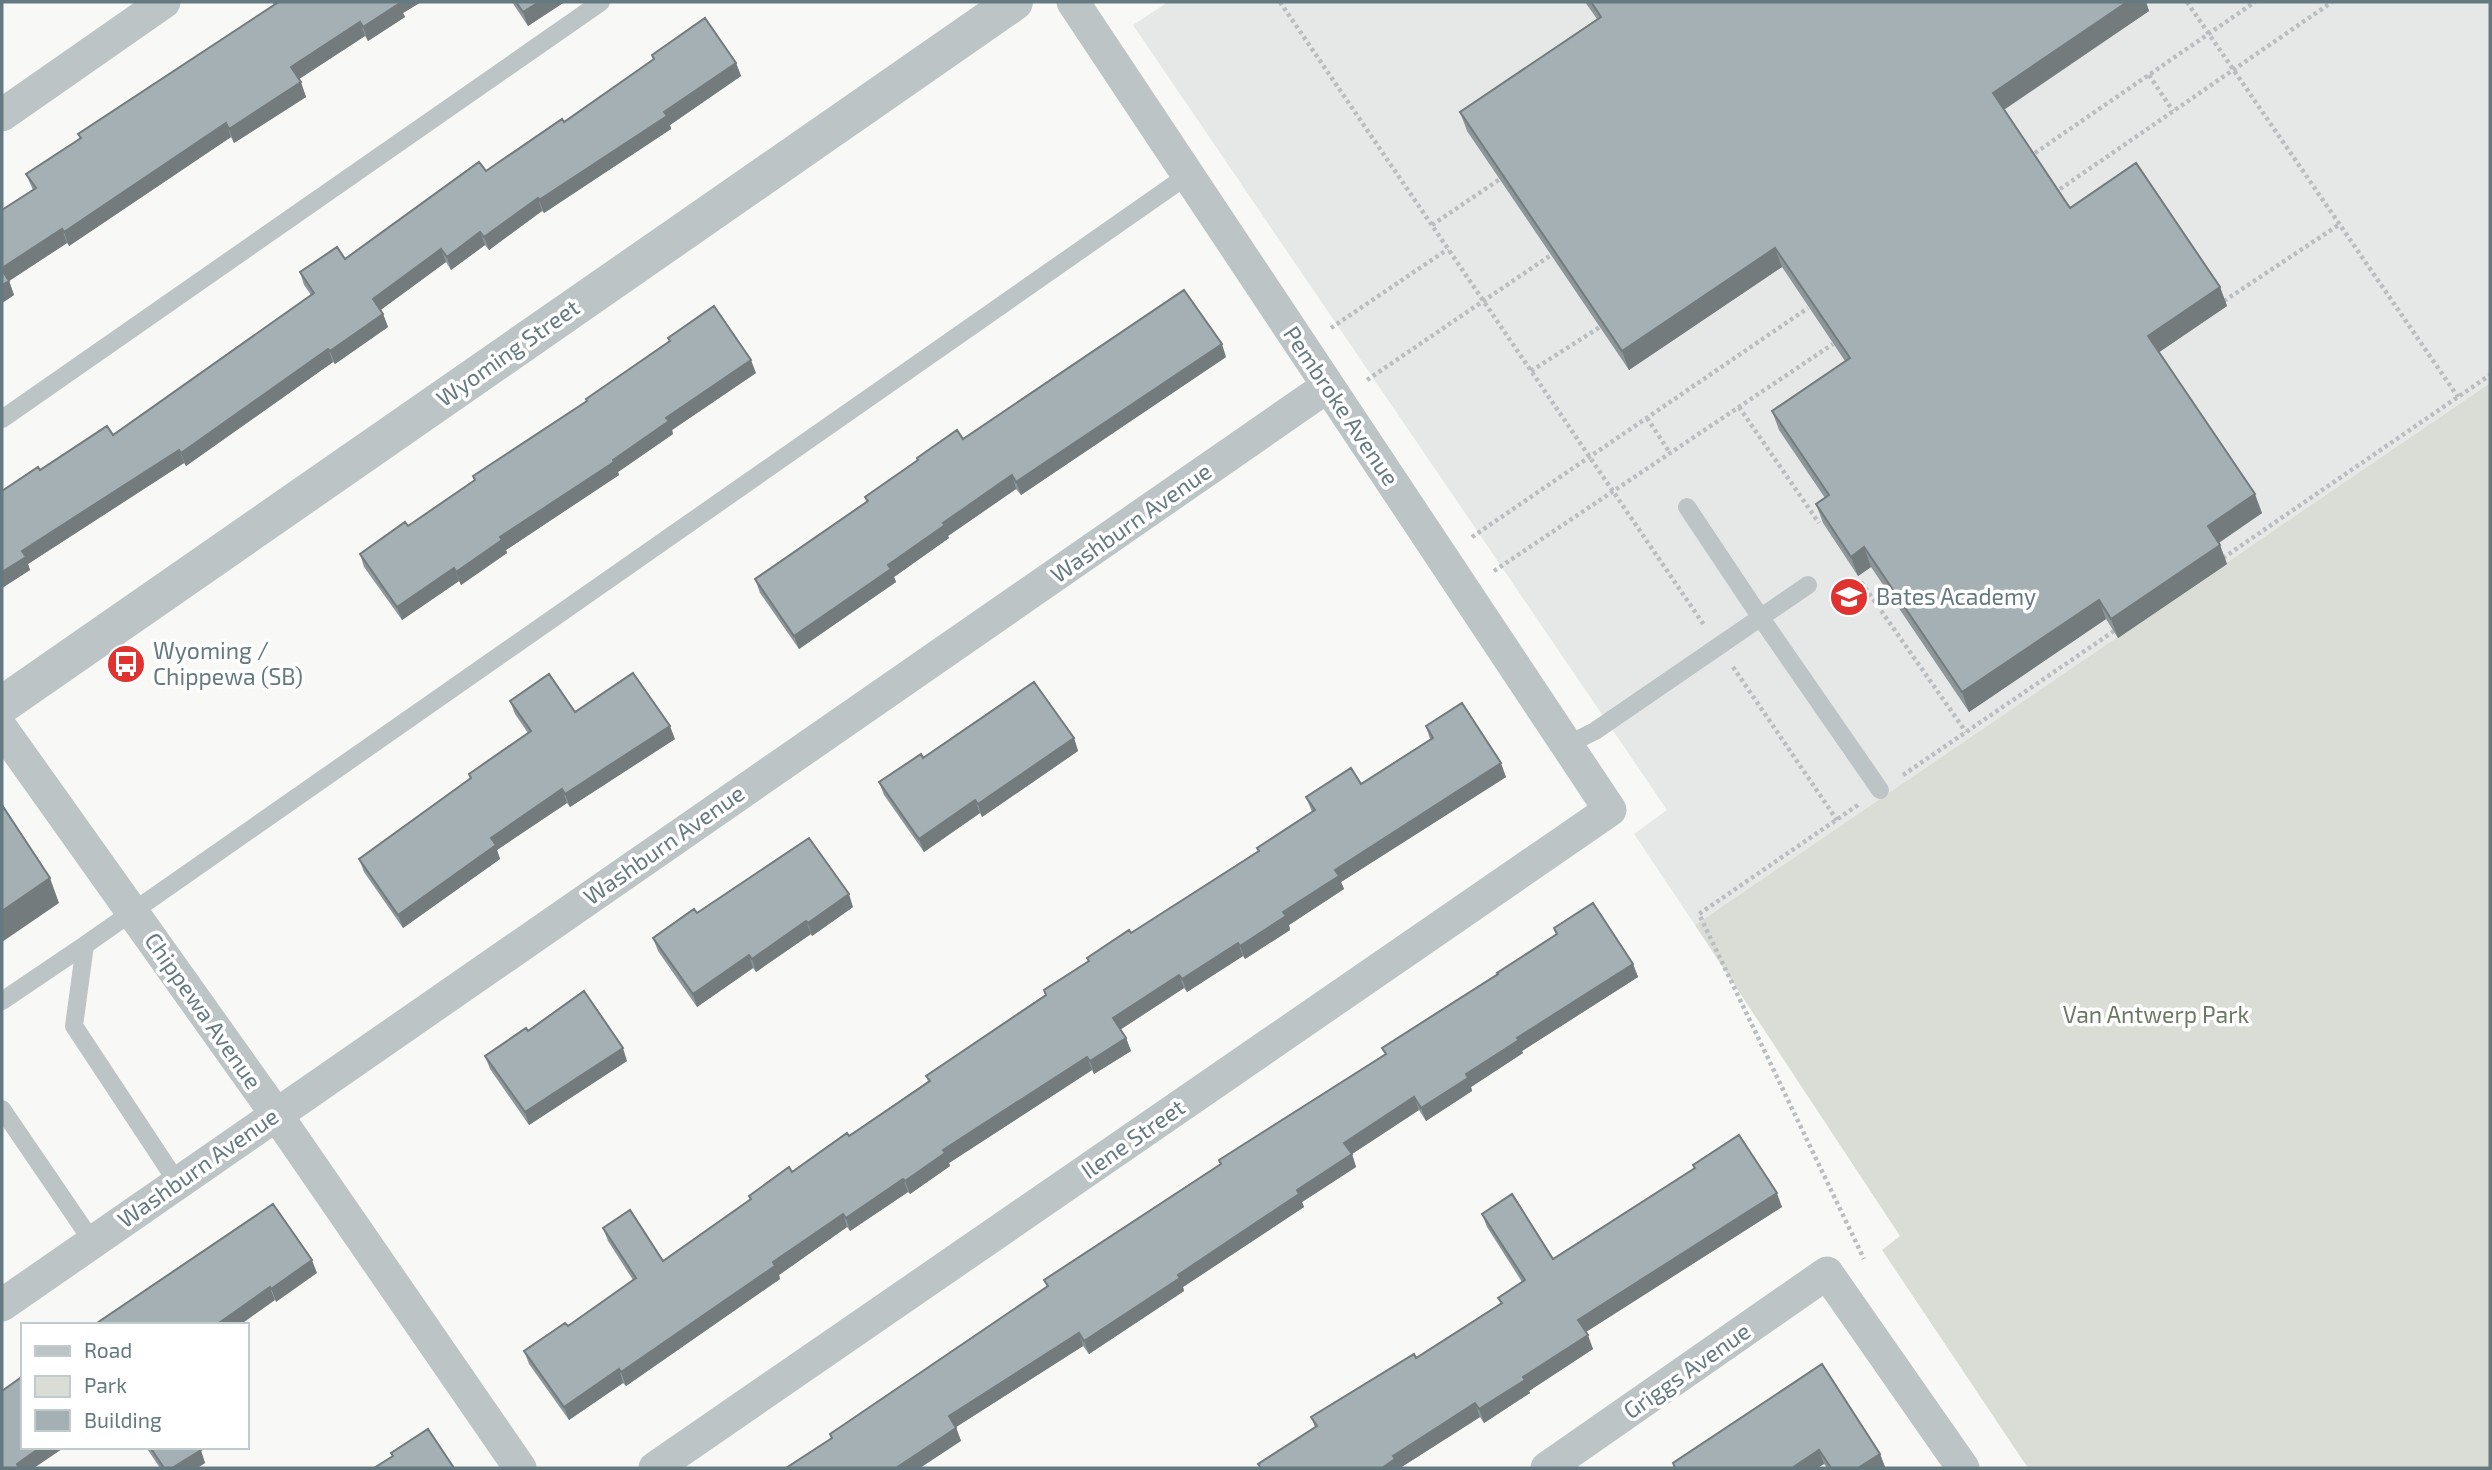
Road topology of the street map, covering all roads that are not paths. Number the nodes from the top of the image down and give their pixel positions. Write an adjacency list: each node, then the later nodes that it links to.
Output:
1 (164, 2): 5 (street)
2 (601, 2): 8 (lane)
3 (1014, 2): 12 (street, Wyoming Street)
4 (1073, 2): 6 (street, Pembroke Avenue)
5 (2, 115)
6 (1188, 176): 7 (street, Pembroke Avenue); 17 (lane)
7 (1328, 386): 14 (street, Pembroke Avenue); 21 (street, Washburn Avenue)
8 (2, 419)
9 (1687, 507): 11 (lane)
10 (1808, 585): 11 (lane)
11 (1761, 618): 14 (lane); 15 (lane)
12 (2, 705)
13 (2, 729): 17 (street, Chippewa Avenue)
14 (1567, 745): 16 (street, Pembroke Avenue)
15 (1880, 790)
16 (1610, 810): 26 (street, Ilene Street)
17 (131, 911): 18 (lane); 21 (street, Chippewa Avenue)
18 (85, 944): 19 (lane); 22 (lane)
19 (2, 1001)
20 (2, 1109): 23 (lane)
21 (276, 1114): 22 (street, Washburn Avenue); 25 (street, Chippewa Avenue)
22 (177, 1182): 23 (street, Washburn Avenue)
23 (92, 1241): 24 (street, Washburn Avenue)
24 (2, 1305)
25 (520, 1468)
26 (655, 1468)
27 (1547, 1468): 28 (street, Griggs Avenue)
28 (1963, 1468)

